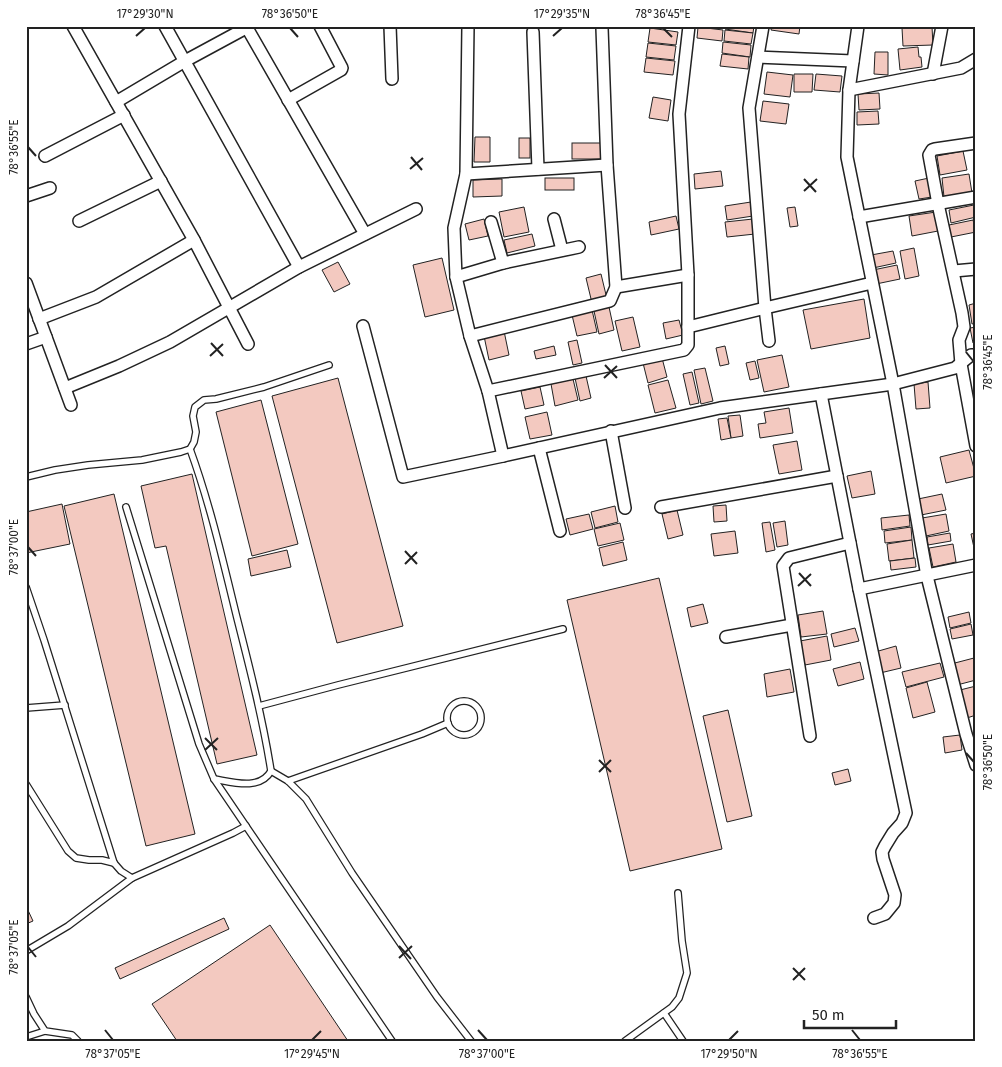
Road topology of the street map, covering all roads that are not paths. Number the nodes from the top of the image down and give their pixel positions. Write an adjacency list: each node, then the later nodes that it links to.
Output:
1 (73, 26): 21 (street)
2 (165, 26): 15 (street)
3 (320, 26): 20 (street)
4 (390, 26): 18 (street)
5 (468, 26): 27 (street)
6 (689, 26): 46 (street)
7 (763, 26): 13 (street)
8 (858, 26): 16 (street)
9 (942, 26): 17 (street)
10 (246, 27): 15 (street); 20 (street)
11 (602, 28): 25 (street)
12 (532, 32): 26 (street)
13 (758, 57): 16 (street); 52 (street)
14 (976, 59): 17 (street)
15 (184, 61): 21 (street); 43 (street)
16 (853, 61): 19 (street)
17 (933, 74): 19 (street)
18 (392, 79)
19 (849, 90): 34 (street)
20 (288, 100): 38 (street)
21 (116, 102): 22 (street)
22 (124, 114): 24 (street); 28 (street)
23 (976, 144): 32 (street)
24 (45, 156)
25 (607, 165): 26 (street); 50 (street)
26 (538, 170): 27 (street)
27 (466, 174): 47 (street)
28 (161, 181): 36 (street); 39 (street)
29 (50, 188): 30 (street)
30 (26, 196)
31 (976, 197): 32 (street)
32 (938, 204): 34 (street); 45 (street)
33 (416, 209): 38 (street)
34 (859, 218): 49 (street)
35 (554, 219): 41 (street)
36 (79, 221)
37 (491, 222): 42 (street)
38 (365, 234): 43 (street)
39 (194, 240): 51 (street); 53 (street)
40 (579, 247): 41 (street)
41 (562, 250): 42 (street)
42 (503, 263): 47 (street)
43 (299, 268): 51 (street)
44 (976, 269): 45 (street)
45 (954, 271): 62 (street)
46 (688, 275): 50 (street); 55 (street)
47 (456, 277): 56 (street)
48 (26, 283): 53 (street)
49 (872, 283): 52 (street); 64 (street)
50 (616, 287): 56 (street)
51 (229, 308): 60 (street); 65 (street)
52 (766, 308): 55 (street); 58 (street)
53 (39, 319): 57 (street)
54 (363, 326): 73 (street)
55 (688, 327): 66 (street)
56 (470, 336): 66 (street)
57 (46, 337): 59 (street); 65 (street)
58 (769, 341)
59 (26, 344)
60 (248, 344)
61 (976, 355): 62 (street)
62 (961, 364): 64 (street); 70 (street)
63 (329, 365): 72 (lane)
64 (893, 384): 67 (street); 82 (street)
65 (65, 388): 68 (street)
66 (488, 391): 73 (street)
67 (821, 394): 69 (street); 74 (street)
68 (71, 405)
69 (611, 432): 71 (street); 78 (street)
70 (976, 446)
71 (539, 448): 73 (street); 79 (street)
72 (190, 449): 75 (lane); 89 (lane)
73 (503, 456)
74 (837, 476): 77 (street); 80 (street)
75 (26, 477)
76 (126, 507): 95 (lane)
77 (662, 507)
78 (625, 508)
79 (560, 531)
80 (850, 543): 84 (street); 85 (street)
81 (976, 565): 82 (street)
82 (927, 576): 84 (street); 93 (street)
83 (26, 586): 88 (lane)
84 (859, 589): 102 (street)
85 (792, 625): 87 (street); 92 (street)
86 (563, 629): 89 (lane)
87 (726, 637)
88 (65, 705): 90 (lane); 99 (lane)
89 (259, 706): 94 (lane)
90 (26, 708)
91 (448, 723): 91 (lane); 96 (lane)
92 (810, 736)
93 (976, 765)
94 (271, 771): 95 (lane); 96 (lane)
95 (214, 780): 98 (lane)
96 (288, 781): 110 (lane)
97 (26, 784): 99 (lane)
98 (246, 826): 100 (lane); 109 (lane)
99 (114, 863): 100 (lane)
100 (132, 878): 103 (lane)
101 (678, 893): 105 (lane)
102 (874, 918)
103 (26, 951)
104 (26, 997): 106 (lane)
105 (664, 1013): 111 (lane); 112 (lane)
106 (44, 1031): 107 (lane); 108 (lane)
107 (26, 1037)
108 (78, 1041)
109 (392, 1041)
110 (471, 1041)
111 (625, 1041)
112 (683, 1041)

